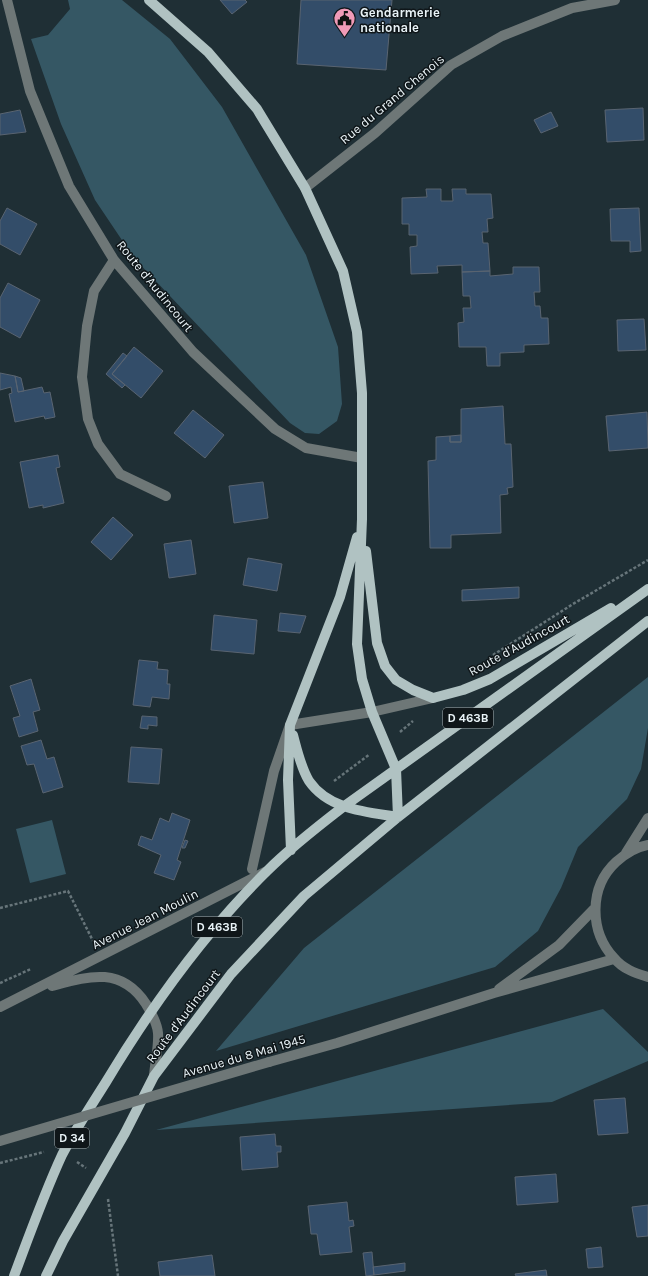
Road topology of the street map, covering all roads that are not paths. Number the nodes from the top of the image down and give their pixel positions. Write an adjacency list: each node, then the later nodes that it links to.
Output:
1 (7, 0): 5 (street, Route d'Audincourt)
2 (149, 0): 4 (main road)
3 (615, 0): 4 (street, Rue du Grand Chenois)
4 (305, 188): 6 (main road)
5 (114, 260): 6 (street, Route d'Audincourt); 7 (street)
6 (362, 458): 8 (main road)
7 (166, 496)
8 (362, 519): 11 (main road); 12 (main road); 13 (main road)
9 (648, 588): 11 (main road, Route d'Audincourt); 14 (main road, Route d'Audincourt / D 463B)
10 (648, 621): 16 (main road, Route d'Audincourt / D 463B)
11 (433, 698): 12 (street)
12 (372, 712): 13 (street); 14 (main road)
13 (290, 726): 15 (main road); 19 (main road); 21 (street)
14 (396, 769): 15 (main road, Route d'Audincourt / D 463B); 16 (main road)
15 (343, 807): 16 (main road); 19 (main road, Route d'Audincourt / D 463B)
16 (398, 817): 30 (main road, Route d'Audincourt / D 463B)
17 (648, 818): 20 (street)
18 (648, 845): 20 (street)
19 (291, 850): 22 (main road, Route d'Audincourt / D 463B)
20 (626, 854): 23 (street)
21 (252, 869)
22 (267, 871): 26 (street, Avenue Jean Moulin); 29 (main road, Route d'Audincourt / D 463B)
23 (594, 909): 24 (street); 27 (street, Avenue du 8 Mai 1945)
24 (614, 959): 25 (street); 27 (street, Avenue du 8 Mai 1945)
25 (648, 978)
26 (35, 990): 28 (street, Avenue Jean Moulin); 29 (street, Avenue Jean Moulin)
27 (494, 993): 31 (street, Avenue du 8 Mai 1945, bridge)
28 (0, 1007)
29 (151, 1012): 30 (street, Avenue Jean Moulin); 32 (main road, Route d'Audincourt / D 34)
30 (154, 1076): 33 (main road, Route d'Audincourt)
31 (0, 1141)
32 (14, 1276)
33 (46, 1276)

